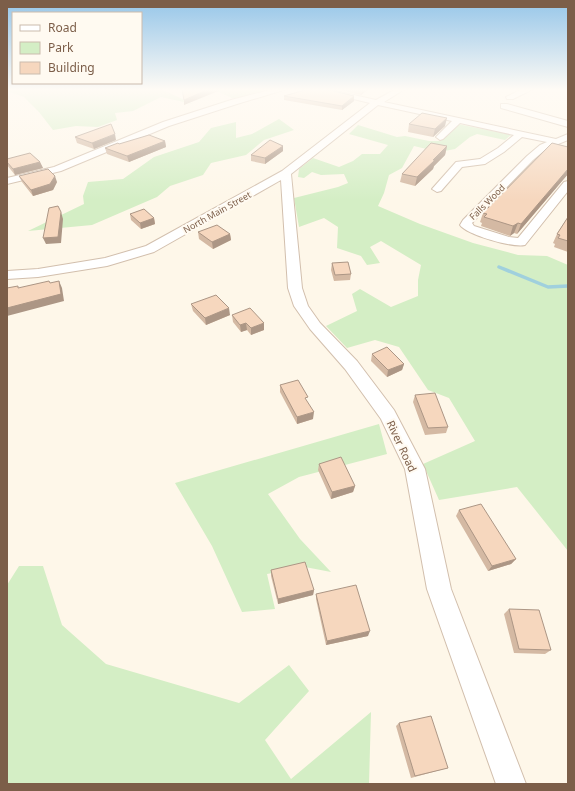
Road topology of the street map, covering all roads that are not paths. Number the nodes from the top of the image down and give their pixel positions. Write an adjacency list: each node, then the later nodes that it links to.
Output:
1 (161, 126): 11 (street)
2 (347, 126): 10 (street, North Main Street)
3 (452, 126): 6 (street)
4 (481, 126): 5 (street)
5 (520, 134): 8 (street); 13 (street)
6 (440, 137)
7 (568, 137): 8 (street)
8 (556, 142): 9 (street); 12 (street, Falls Wood)
9 (568, 144)
10 (286, 173): 14 (street, North Main Street); 15 (street, River Road)
11 (7, 180)
12 (568, 184)
13 (437, 189)
14 (7, 275)
15 (511, 784)

